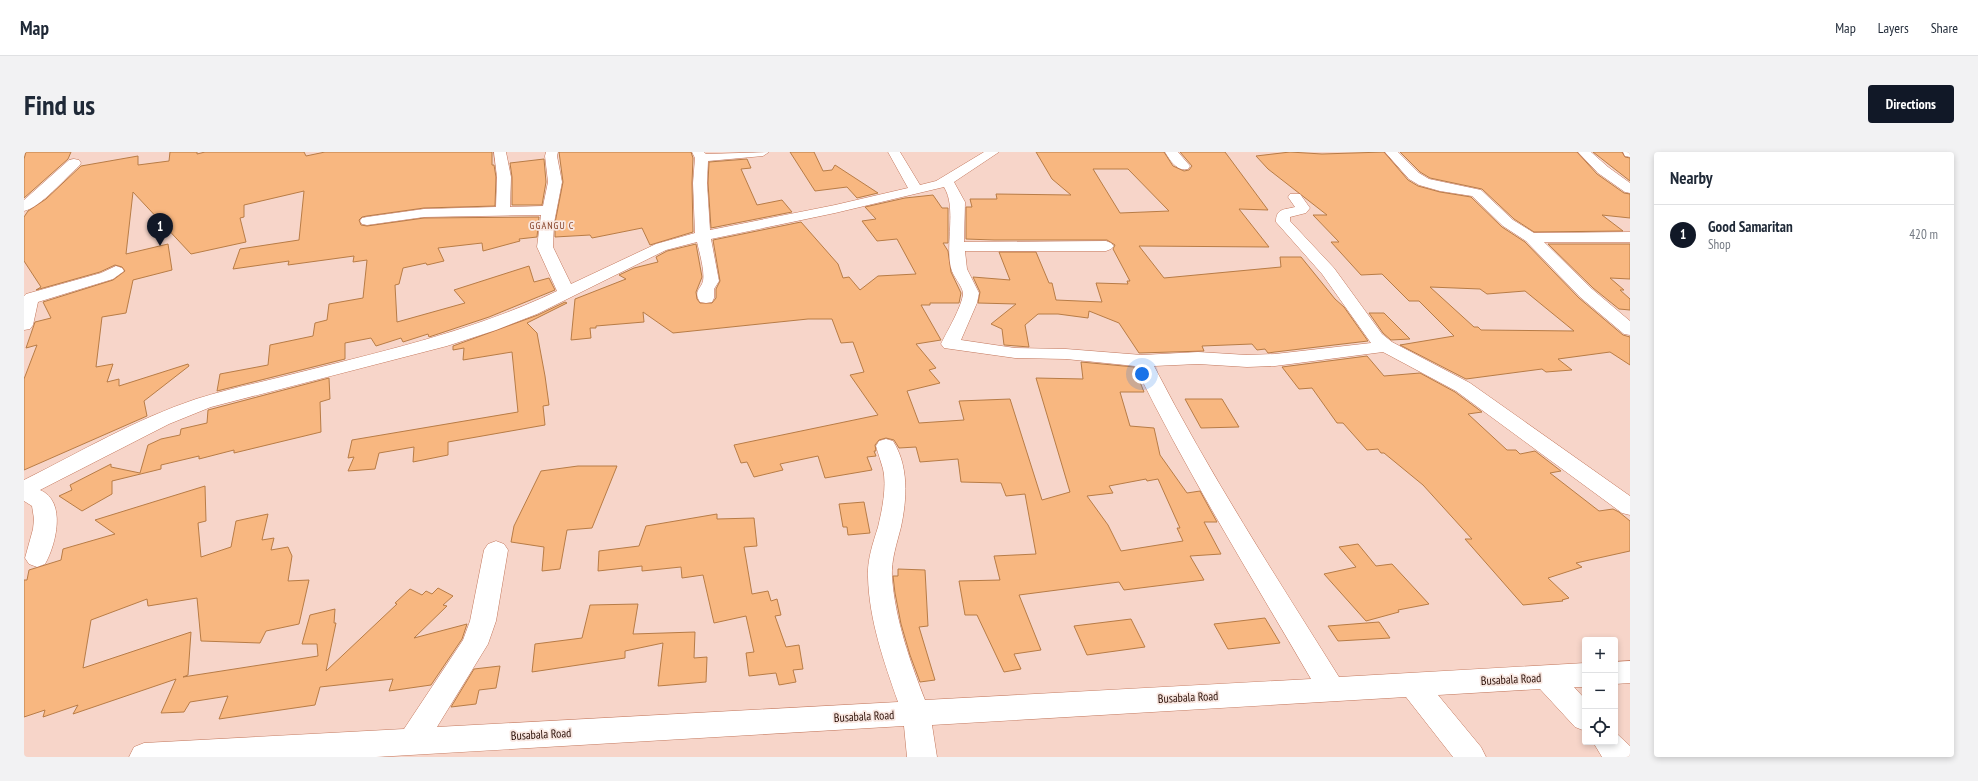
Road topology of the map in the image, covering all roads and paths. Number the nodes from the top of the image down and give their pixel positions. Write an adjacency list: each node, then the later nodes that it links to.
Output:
1 (500, 152): 18 (street)
2 (552, 152): 17 (street)
3 (763, 152): 9 (street)
4 (894, 152): 14 (street)
5 (993, 152): 12 (street)
6 (1171, 152): 11 (street)
7 (1391, 152): 22 (street)
8 (1584, 152): 13 (street)
9 (700, 155): 20 (street)
10 (74, 163): 16 (street)
11 (1182, 166)
12 (947, 181): 14 (street); 23 (street)
13 (1630, 189)
14 (916, 190): 20 (street)
15 (1296, 197): 30 (street)
16 (24, 207)
17 (550, 210): 18 (street); 26 (street)
18 (503, 212): 19 (street)
19 (367, 221)
20 (703, 236): 26 (street); 27 (street)
21 (1630, 237): 22 (street)
22 (1531, 238): 29 (street)
23 (957, 246): 24 (street); 31 (street)
24 (1106, 246)
25 (116, 271): 28 (street)
26 (566, 292): 33 (street)
27 (706, 298)
28 (24, 325)
29 (1630, 330)
30 (1386, 346): 31 (street); 35 (street)
31 (1142, 361): 43 (street)
32 (886, 446): 44 (street)
33 (24, 489)
34 (24, 493): 37 (street)
35 (1630, 507)
36 (496, 550): 46 (street)
37 (37, 558)
38 (1630, 672): 39 (street)
39 (1618, 673)
40 (1582, 674): 41 (street, Busabala Road)
41 (1546, 677): 42 (street, Busabala Road); 45 (street)
42 (1412, 684): 43 (street, Busabala Road); 50 (street)
43 (1332, 689): 44 (street, Busabala Road)
44 (916, 713): 46 (street, Busabala Road); 49 (street)
45 (1582, 715)
46 (412, 741): 48 (street, Busabala Road)
47 (1610, 745): 51 (street)
48 (144, 757)
49 (922, 757)
50 (1471, 757)
51 (1621, 757)

